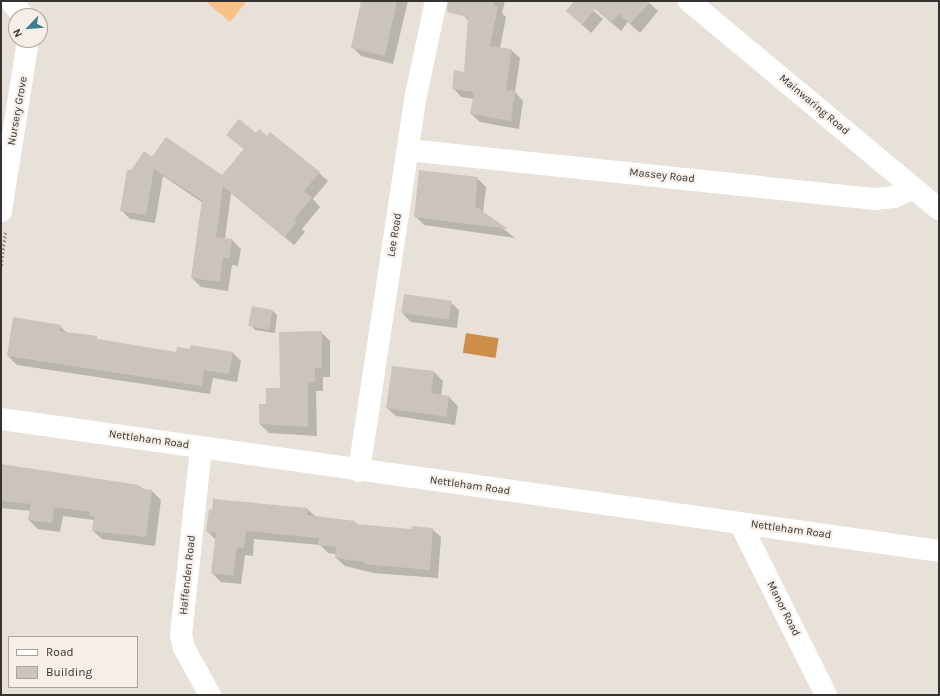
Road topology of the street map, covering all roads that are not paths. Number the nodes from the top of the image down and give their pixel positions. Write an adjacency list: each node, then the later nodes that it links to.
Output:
1 (436, 1): 4 (street, Lee Road)
2 (689, 1): 6 (street, Mainwaring Road)
3 (27, 48): 5 (street, Nursery Grove)
4 (408, 150): 6 (street, Massey Road); 11 (street, Lee Road)
5 (3, 182): 8 (street, Nursery Grove)
6 (914, 188): 7 (street, Mainwaring Road)
7 (939, 209)
8 (2, 211)
9 (1, 419): 10 (street, Nettleham Road)
10 (201, 448): 11 (street, Nettleham Road); 14 (street, Haffenden Road)
11 (359, 471): 12 (street, Nettleham Road)
12 (740, 523): 13 (street, Nettleham Road); 15 (street, Manor Road)
13 (939, 551)
14 (210, 695)
15 (826, 695)

